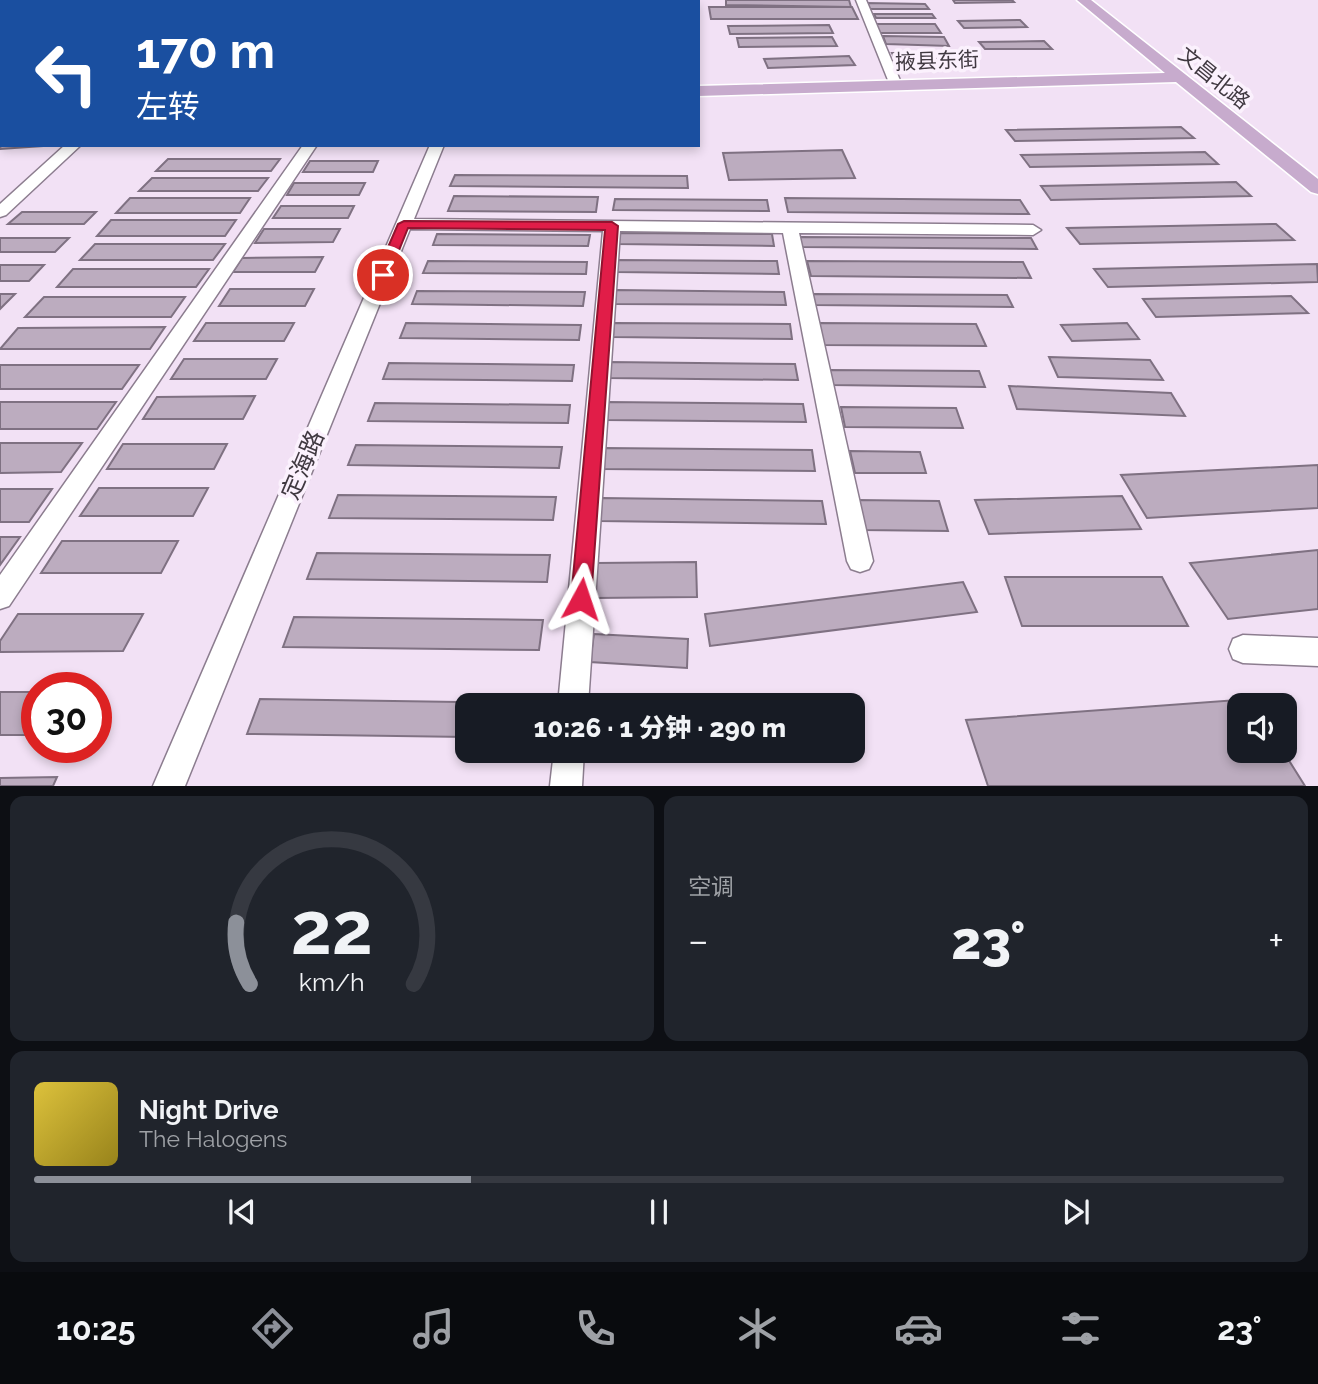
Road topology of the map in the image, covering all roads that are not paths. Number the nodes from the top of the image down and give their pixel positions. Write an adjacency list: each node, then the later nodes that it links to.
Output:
1 (861, 0): 5 (street)
2 (1083, 0): 4 (main road, 文昌北路)
3 (1103, 0): 7 (main road, 文昌北路)
4 (1178, 77): 5 (main road, 掖县东街); 11 (main road, 文昌北路)
5 (896, 85): 6 (main road, 掖县东街)
6 (700, 91)
7 (1244, 108)
8 (72, 147): 12 (street)
9 (309, 147): 18 (street)
10 (436, 147): 13 (street, 定海路)
11 (1318, 188)
12 (0, 212)
13 (404, 224): 14 (street); 23 (street, 定海路)
14 (612, 226): 15 (street); 21 (street)
15 (790, 228): 16 (street); 17 (street)
16 (1033, 230)
17 (860, 561)
18 (0, 597)
19 (1243, 649): 20 (street)
20 (1318, 652)
21 (574, 693)
22 (568, 763): 24 (street)
23 (169, 786)
24 (566, 786)

